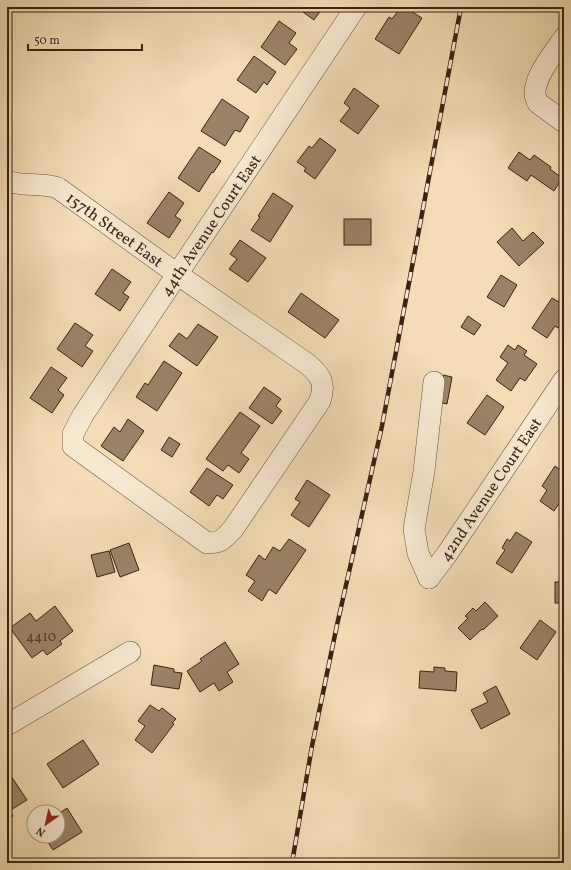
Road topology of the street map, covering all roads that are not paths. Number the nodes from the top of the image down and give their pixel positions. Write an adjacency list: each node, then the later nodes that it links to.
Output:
1 (356, 7): 5 (street, 44th Avenue Court East)
2 (564, 38): 3 (street)
3 (564, 122)
4 (7, 181): 5 (street, 157th Street East)
5 (177, 274): 8 (street, 44th Avenue Court East); 8 (street, 157th Street East)
6 (564, 380): 7 (street, 42nd Avenue Court East)
7 (434, 382)
8 (207, 543)
9 (130, 652): 10 (street)
10 (7, 724)

